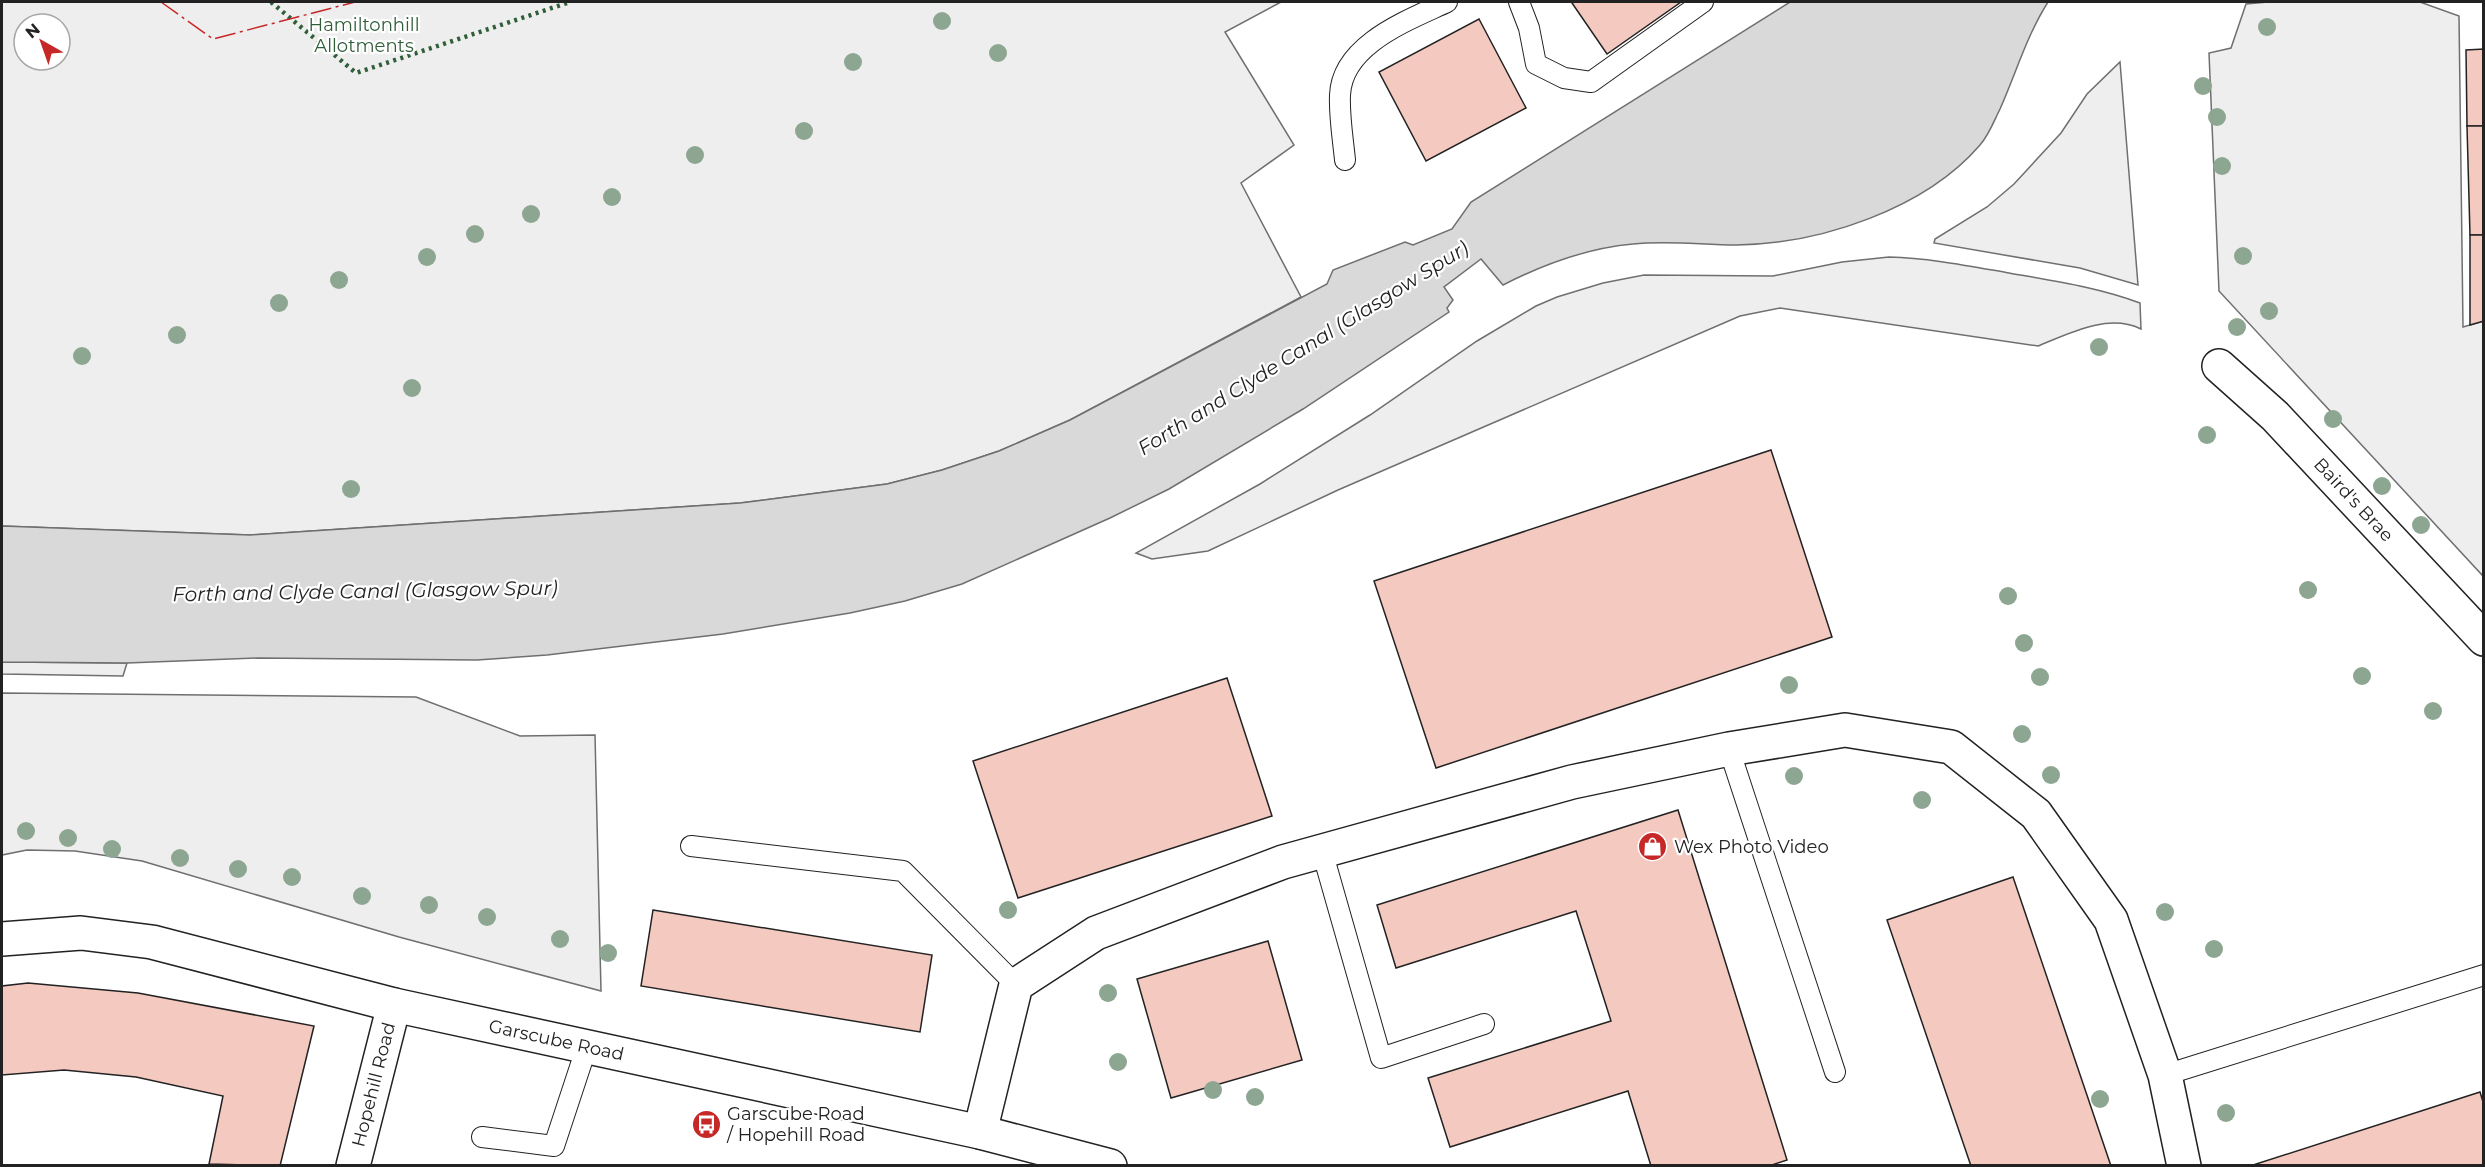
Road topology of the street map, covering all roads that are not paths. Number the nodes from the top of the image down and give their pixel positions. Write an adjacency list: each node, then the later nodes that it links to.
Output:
1 (1447, 2): 4 (lane)
2 (1519, 2): 3 (lane)
3 (1703, 2)
4 (1345, 160)
5 (2219, 366): 6 (street, Baird's Brae)
6 (2484, 639)
7 (1729, 749): 9 (street); 16 (lane); 17 (street)
8 (691, 846): 12 (lane)
9 (1322, 851): 12 (street); 14 (lane)
10 (2, 939): 13 (street, Garscube Road)
11 (2484, 975): 17 (lane)
12 (1016, 985): 18 (street)
13 (394, 1005): 15 (street, Garscube Road); 20 (street, Hopehill Road)
14 (1484, 1024)
15 (587, 1046): 18 (street, Garscube Road); 19 (lane)
16 (1835, 1072)
17 (2165, 1075): 22 (street)
18 (980, 1132): 21 (street, Garscube Road)
19 (482, 1137)
20 (353, 1166)
21 (1110, 1166)
22 (2184, 1166)

